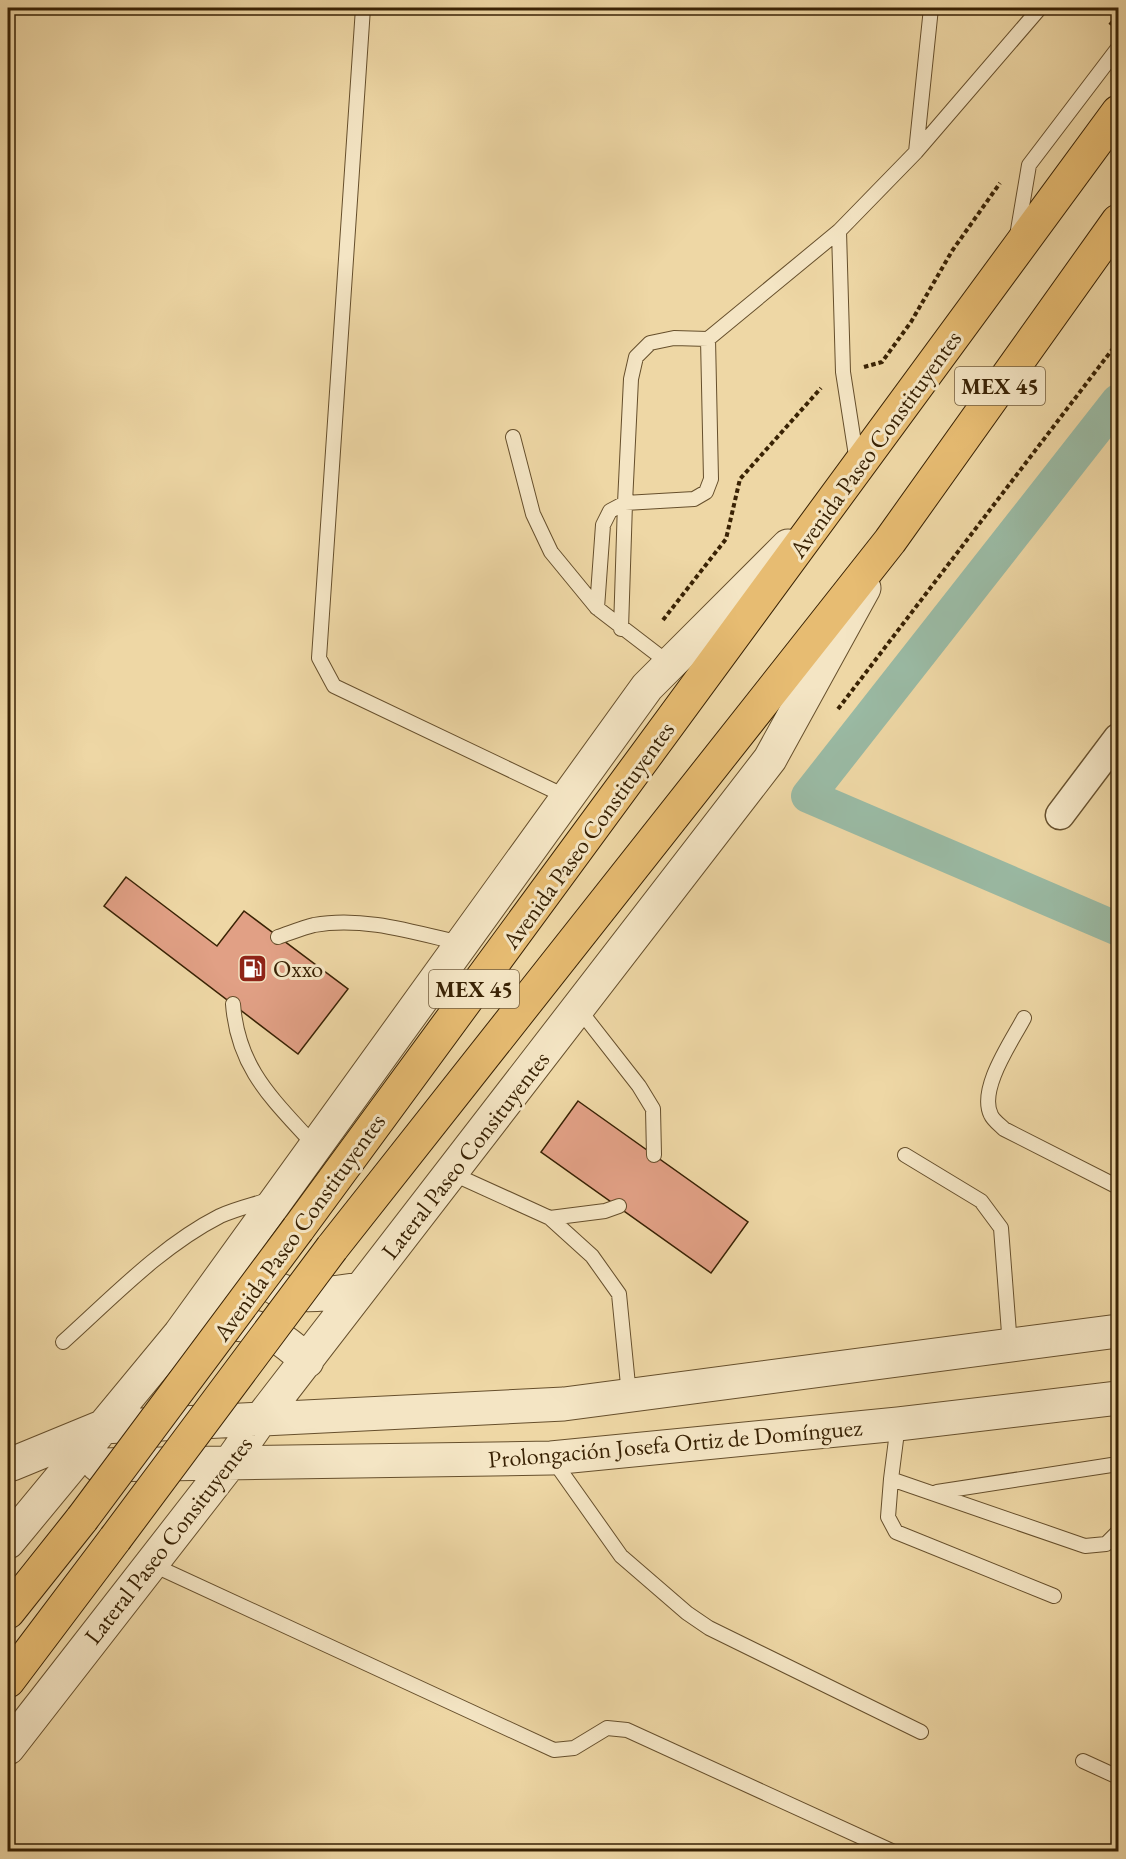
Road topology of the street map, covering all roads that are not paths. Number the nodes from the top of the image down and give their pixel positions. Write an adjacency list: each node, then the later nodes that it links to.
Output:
1 (363, 8): 20 (lane)
2 (931, 8): 6 (lane)
3 (1040, 8): 6 (lane)
4 (1119, 48): 9 (lane)
5 (1119, 112): 9 (highway, Avenida Paseo Constituyentes / MEX 45)
6 (916, 152): 8 (lane)
7 (1119, 221): 15 (highway, Avenida Paseo Constituyentes / MEX 45)
8 (839, 231): 10 (lane); 12 (lane)
9 (1013, 256): 12 (highway, Avenida Paseo Constituyentes / MEX 45)
10 (708, 339): 14 (lane); 14 (lane)
11 (513, 437): 16 (lane)
12 (858, 467): 13 (highway, Avenida Paseo Constituyentes / MEX 45)
13 (836, 498): 18 (street); 59 (highway, Avenida Paseo Constituyentes / MEX 45, bridge)
14 (625, 502): 16 (lane); 17 (lane)
15 (890, 541): 25 (street, Lateral Paseo Consituyentes); 60 (highway, Avenida Paseo Constituyentes / MEX 45, bridge)
16 (597, 608): 17 (lane)
17 (621, 629): 18 (lane)
18 (670, 664): 20 (street)
19 (1119, 738): 21 (street)
20 (567, 797): 23 (street)
21 (1060, 815)
22 (278, 937): 23 (lane)
23 (460, 944): 27 (street)
24 (233, 1004): 27 (lane)
25 (578, 1008): 28 (lane); 30 (street, Lateral Paseo Consituyentes)
26 (1024, 1018): 31 (lane)
27 (316, 1148): 32 (street)
28 (654, 1155)
29 (905, 1155): 40 (lane)
30 (452, 1173): 34 (lane); 36 (street, Lateral Paseo Consituyentes)
31 (1119, 1187)
32 (282, 1196): 35 (street); 39 (lane)
33 (619, 1206): 34 (lane)
34 (550, 1218): 42 (lane)
35 (251, 1238): 36 (street); 38 (street)
36 (361, 1289): 41 (street, Lateral Paseo Consituyentes)
37 (1119, 1331): 40 (street, Prolongación Josefa Ortiz de Domínguez)
38 (180, 1334): 41 (street); 47 (street)
39 (63, 1342)
40 (1010, 1346): 42 (street, Prolongación Josefa Ortiz de Domínguez)
41 (307, 1361): 45 (street, Lateral Paseo Consituyentes)
42 (629, 1396): 44 (street, Prolongación Josefa Ortiz de Domínguez)
43 (1119, 1398): 46 (street, Prolongación Josefa Ortiz de Domínguez)
44 (564, 1404): 45 (street, Prolongación Josefa Ortiz de Domínguez); 48 (street)
45 (260, 1420): 47 (street, Prolongación Josefa Ortiz de Domínguez); 50 (street, Lateral Paseo Consituyentes)
46 (898, 1424): 48 (street, Prolongación Josefa Ortiz de Domínguez); 53 (lane)
47 (102, 1427): 49 (street); 52 (street)
48 (552, 1458): 50 (street, Prolongación Josefa Ortiz de Domínguez); 61 (lane)
49 (10, 1464): 52 (street, Prolongación Josefa Ortiz de Domínguez)
50 (230, 1464): 52 (street, Prolongación Josefa Ortiz de Domínguez); 57 (street, Lateral Paseo Consituyentes)
51 (1119, 1464): 54 (lane)
52 (71, 1465): 56 (street)
53 (891, 1479): 54 (lane); 58 (lane)
54 (935, 1493): 55 (lane)
55 (1119, 1532)
56 (8, 1542)
57 (150, 1564): 62 (street, Lateral Paseo Consituyentes); 65 (lane)
58 (1054, 1596)
59 (8, 1612)
60 (8, 1681)
61 (921, 1732)
62 (8, 1748)
63 (1083, 1761): 64 (lane)
64 (1119, 1777)
65 (894, 1851)

